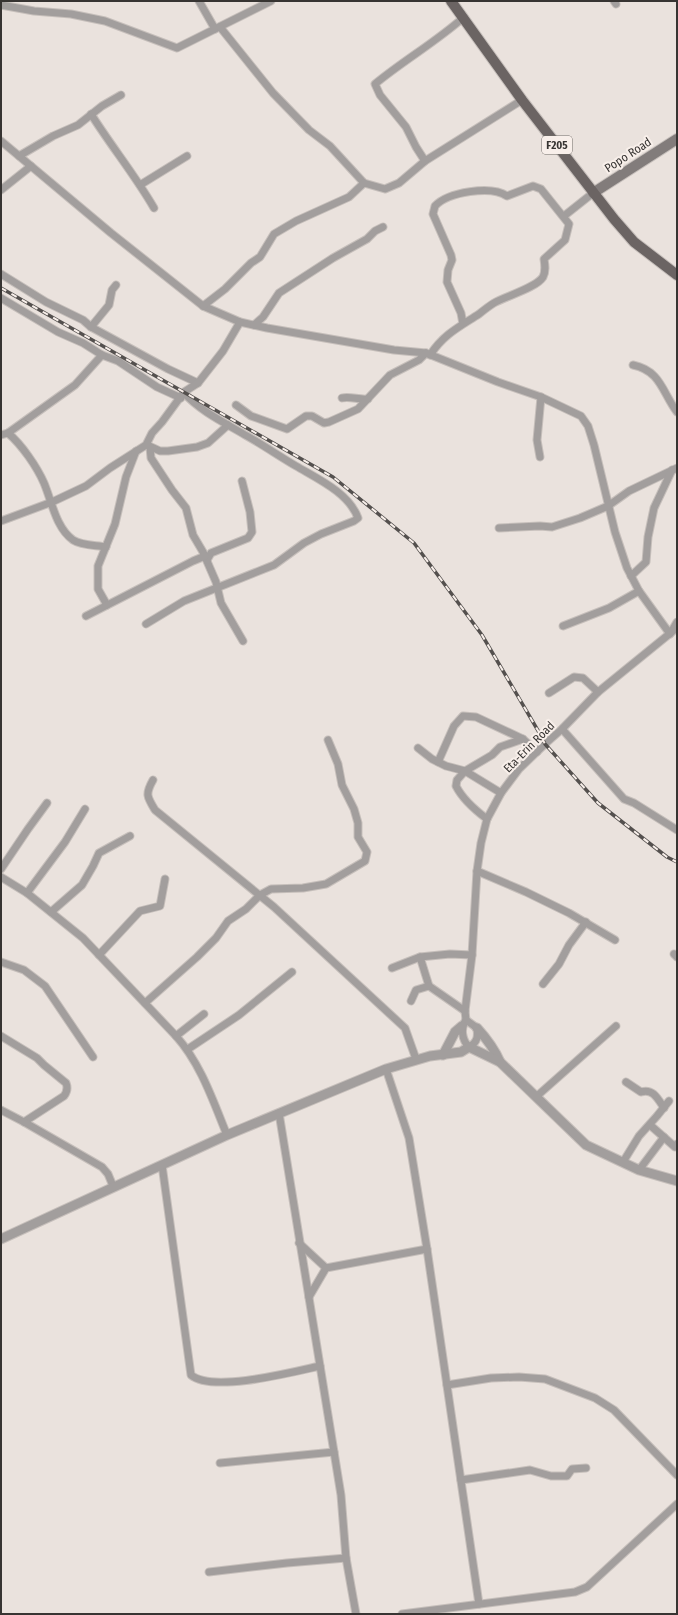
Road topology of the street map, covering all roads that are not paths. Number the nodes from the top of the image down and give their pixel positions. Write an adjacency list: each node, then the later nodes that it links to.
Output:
1 (199, 1): 7 (street)
2 (271, 1): 7 (street)
3 (451, 1): 6 (main road, F205)
4 (458, 1): 20 (main road, F205)
5 (1, 5): 7 (street)
6 (464, 17): 9 (main road, F205); 15 (street)
7 (217, 28): 17 (street)
8 (121, 95): 10 (street)
9 (522, 100): 15 (street); 20 (main road, F205)
10 (91, 114): 13 (street); 18 (street)
11 (677, 139): 20 (main road, Popo Road)
12 (1, 141): 13 (street)
13 (19, 156): 16 (street)
14 (187, 156): 18 (street)
15 (425, 161): 17 (street)
16 (31, 166): 19 (street); 29 (street)
17 (364, 183): 29 (street)
18 (140, 185): 21 (street)
19 (1, 190)
20 (596, 192): 22 (street); 24 (main road, F205); 26 (main road, F205)
21 (154, 208)
22 (564, 216): 32 (street); 32 (street)
23 (383, 227): 31 (street)
24 (677, 267)
25 (1, 274): 33 (street)
26 (677, 275)
27 (116, 285): 33 (street)
28 (1, 298): 35 (street)
29 (203, 306): 30 (street)
30 (240, 322): 31 (street); 37 (street)
31 (254, 324): 34 (street)
32 (463, 324): 34 (street)
33 (91, 327): 37 (street)
34 (428, 354): 39 (street); 41 (street)
35 (102, 355): 38 (street); 45 (street)
36 (633, 365): 43 (street)
37 (198, 383): 38 (street)
38 (182, 396): 44 (street); 46 (street)
39 (541, 397): 48 (street); 52 (street)
40 (342, 398): 41 (street)
41 (368, 398): 42 (street)
42 (236, 405)
43 (677, 412)
44 (228, 425): 46 (street); 58 (street)
45 (4, 434): 51 (street)
46 (148, 446): 47 (street); 56 (street)
47 (136, 451): 51 (street); 55 (street)
48 (540, 457)
49 (675, 469): 52 (street); 57 (street)
50 (242, 481): 56 (street)
51 (52, 502): 53 (street); 55 (street)
52 (608, 506): 54 (street); 57 (street)
53 (1, 521)
54 (499, 528)
55 (106, 547): 60 (street)
56 (206, 558): 58 (street); 60 (street)
57 (631, 576): 59 (street)
58 (218, 587): 63 (street); 67 (street)
59 (639, 591): 64 (street); 66 (street)
60 (107, 605): 61 (street)
61 (86, 616)
62 (677, 622): 66 (street)
63 (146, 624)
64 (563, 626)
65 (677, 629): 66 (street, Eta-Erin Road)
66 (670, 634): 68 (street, Eta-Erin Road)
67 (242, 641)
68 (598, 692): 69 (street); 70 (street, Eta-Erin Road)
69 (549, 693)
70 (562, 729): 74 (street, Eta-Erin Road); 82 (street)
71 (328, 740): 89 (street)
72 (523, 740): 74 (street); 75 (street); 76 (street)
73 (418, 748): 75 (street)
74 (537, 752): 78 (street, Eta-Erin Road)
75 (438, 762): 76 (street)
76 (465, 771): 78 (street); 81 (street)
77 (153, 780): 89 (street)
78 (501, 793): 81 (street, Eta-Erin Road)
79 (47, 803): 84 (street)
80 (85, 810): 88 (street)
81 (487, 819): 85 (street, Eta-Erin Road)
82 (677, 830)
83 (130, 836): 90 (street)
84 (1, 869)
85 (477, 871): 91 (street); 94 (street, Eta-Erin Road)
86 (1, 878): 88 (street)
87 (165, 879): 93 (street)
88 (27, 893): 90 (street)
89 (260, 895): 102 (street); 114 (street)
90 (51, 912): 93 (street)
91 (586, 922): 92 (street); 99 (street)
92 (615, 940)
93 (99, 955): 102 (street)
94 (472, 955): 95 (street); 103 (street, Eta-Erin Road)
95 (420, 957): 97 (street); 100 (street)
96 (1, 962): 113 (street)
97 (392, 968)
98 (292, 972): 111 (street)
99 (543, 984)
100 (429, 986): 101 (street); 103 (street)
101 (411, 1001)
102 (145, 1003): 109 (street)
103 (465, 1011): 105 (street, Eta-Erin Road)
104 (204, 1014): 109 (street)
105 (464, 1023): 107 (street); 110 (street, Eta-Erin Road); 112 (street)
106 (616, 1026): 118 (street)
107 (477, 1028): 110 (street); 115 (street)
108 (1, 1036): 123 (street)
109 (176, 1036): 111 (street)
110 (469, 1047): 112 (street); 115 (street)
111 (188, 1049): 125 (street)
112 (443, 1055): 114 (street)
113 (93, 1057)
114 (416, 1059): 116 (street)
115 (500, 1062): 118 (street)
116 (386, 1069): 122 (street); 135 (street)
117 (626, 1082): 120 (street)
118 (537, 1096): 128 (street)
119 (669, 1101): 120 (street)
120 (664, 1108): 124 (street)
121 (1, 1110): 123 (street)
122 (279, 1113): 125 (street); 134 (street)
123 (24, 1122): 132 (street)
124 (650, 1125): 126 (street); 128 (street)
125 (227, 1135): 129 (street)
126 (664, 1136): 127 (street); 130 (street)
127 (677, 1144)
128 (623, 1162): 130 (street)
129 (162, 1165): 132 (street); 138 (street)
130 (639, 1170): 131 (street)
131 (677, 1181)
132 (113, 1186): 133 (street)
133 (1, 1239)
134 (300, 1243): 136 (street); 137 (street)
135 (427, 1249): 136 (street); 139 (street)
136 (326, 1268): 137 (street)
137 (309, 1297): 138 (street)
138 (320, 1366): 140 (street)
139 (447, 1385): 143 (street); 144 (street)
140 (334, 1452): 141 (street); 146 (street)
141 (220, 1463)
142 (586, 1468): 144 (street)
143 (677, 1475)
144 (461, 1480): 148 (street)
145 (677, 1504): 148 (street)
146 (346, 1558): 147 (street); 149 (street)
147 (209, 1572)
148 (479, 1604): 150 (street)
149 (356, 1614)
150 (402, 1614)

